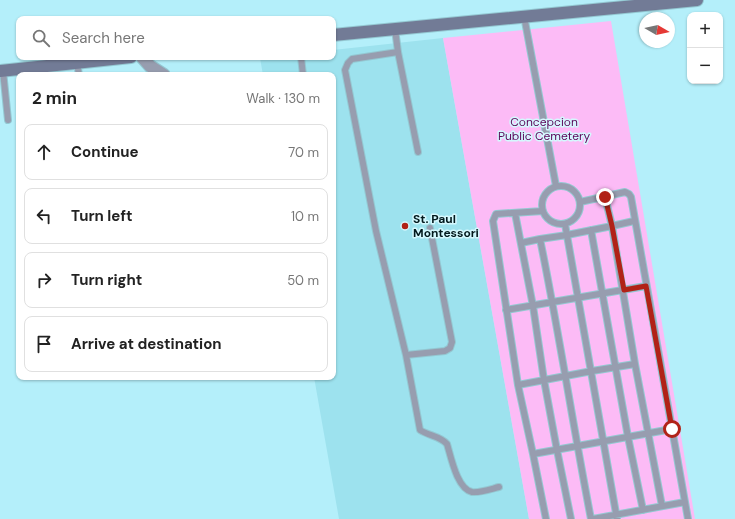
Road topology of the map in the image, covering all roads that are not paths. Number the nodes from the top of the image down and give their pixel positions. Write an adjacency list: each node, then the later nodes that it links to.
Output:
1 (697, 0): 2 (street)
2 (524, 16): 3 (street); 15 (lane)
3 (395, 29): 4 (street); 5 (lane)
4 (336, 35)
5 (398, 52): 14 (lane); 35 (lane)
6 (118, 60): 9 (street)
7 (145, 60): 11 (street)
8 (301, 60): 12 (lane)
9 (78, 69): 10 (street)
10 (2, 71): 13 (lane)
11 (159, 72)
12 (303, 72)
13 (8, 120)
14 (418, 152)
15 (556, 186): 17 (lane); 18 (lane)
16 (605, 197): 17 (lane); 20 (lane); 22 (lane)
17 (580, 202): 21 (lane)
18 (543, 210): 19 (lane); 21 (lane)
19 (515, 213): 27 (lane); 34 (lane)
20 (634, 221): 22 (lane); 28 (lane)
21 (565, 224): 25 (lane)
22 (612, 226): 24 (lane); 29 (lane)
23 (430, 228): 35 (lane)
24 (591, 230): 25 (lane); 30 (lane)
25 (567, 235): 26 (lane); 31 (lane)
26 (540, 239): 27 (lane); 32 (lane)
27 (521, 243): 33 (lane)
28 (646, 286): 29 (lane); 42 (lane)
29 (624, 290): 30 (lane); 36 (lane)
30 (603, 294): 31 (lane); 37 (lane)
31 (578, 298): 32 (lane); 38 (lane)
32 (553, 303): 33 (lane); 39 (lane)
33 (533, 306): 34 (lane); 40 (lane)
34 (506, 310): 41 (lane)
35 (406, 356): 49 (lane)
36 (635, 364): 37 (lane); 43 (lane)
37 (616, 367): 38 (lane); 44 (lane)
38 (592, 371): 39 (lane); 45 (lane)
39 (566, 376): 40 (lane); 46 (lane)
40 (544, 380): 41 (lane); 47 (lane)
41 (518, 385): 48 (lane)
42 (672, 429): 43 (lane); 50 (lane)
43 (649, 434): 44 (lane); 51 (lane)
44 (628, 438): 45 (lane); 52 (lane)
45 (603, 442): 46 (lane); 53 (lane)
46 (577, 447): 47 (lane); 56 (lane)
47 (557, 450): 48 (lane); 55 (lane)
48 (534, 454): 54 (lane)
49 (499, 487)
50 (685, 502): 51 (lane); 57 (lane)
51 (662, 506): 52 (lane)
52 (643, 510): 53 (lane)
53 (617, 517): 56 (lane)
54 (546, 519)
55 (571, 519)
56 (592, 519)
57 (688, 519)

